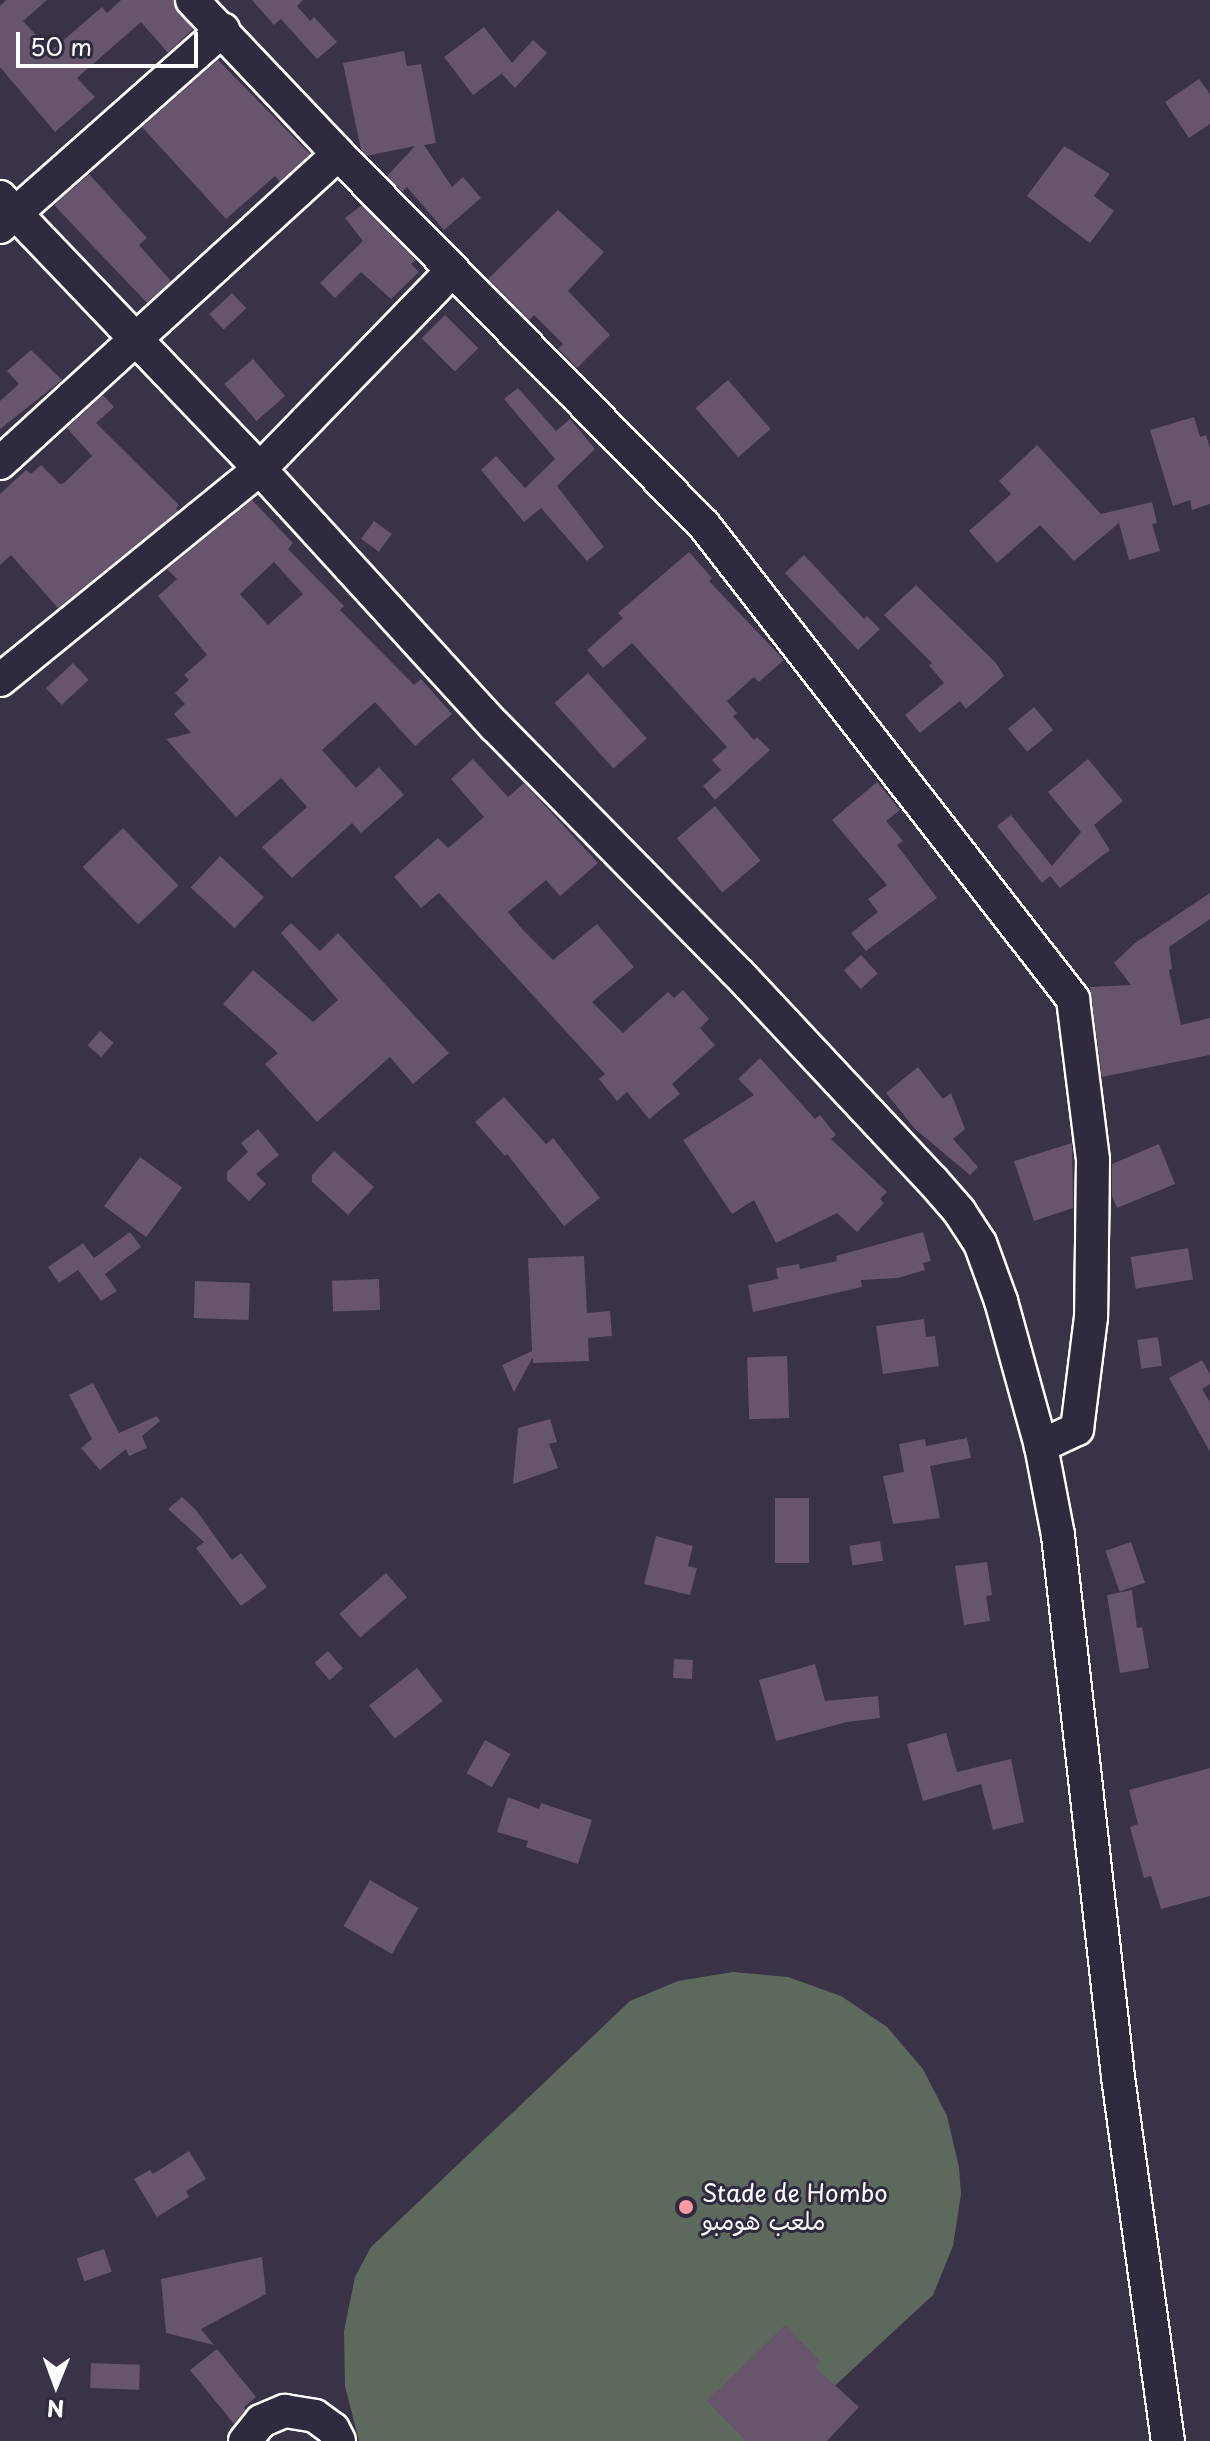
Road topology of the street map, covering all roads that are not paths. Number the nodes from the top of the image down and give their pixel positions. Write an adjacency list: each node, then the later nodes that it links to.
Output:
1 (192, 0): 2 (street)
2 (223, 30): 3 (street); 4 (street)
3 (338, 154): 5 (street); 6 (street)
4 (5, 213): 6 (street)
5 (453, 270): 8 (street); 10 (street)
6 (137, 341): 7 (street); 8 (street)
7 (0, 463)
8 (260, 469): 9 (street); 10 (street)
9 (0, 680)
10 (1041, 1446): 13 (street)
11 (245, 2441): 12 (street)
12 (339, 2441)
13 (1168, 2441)

